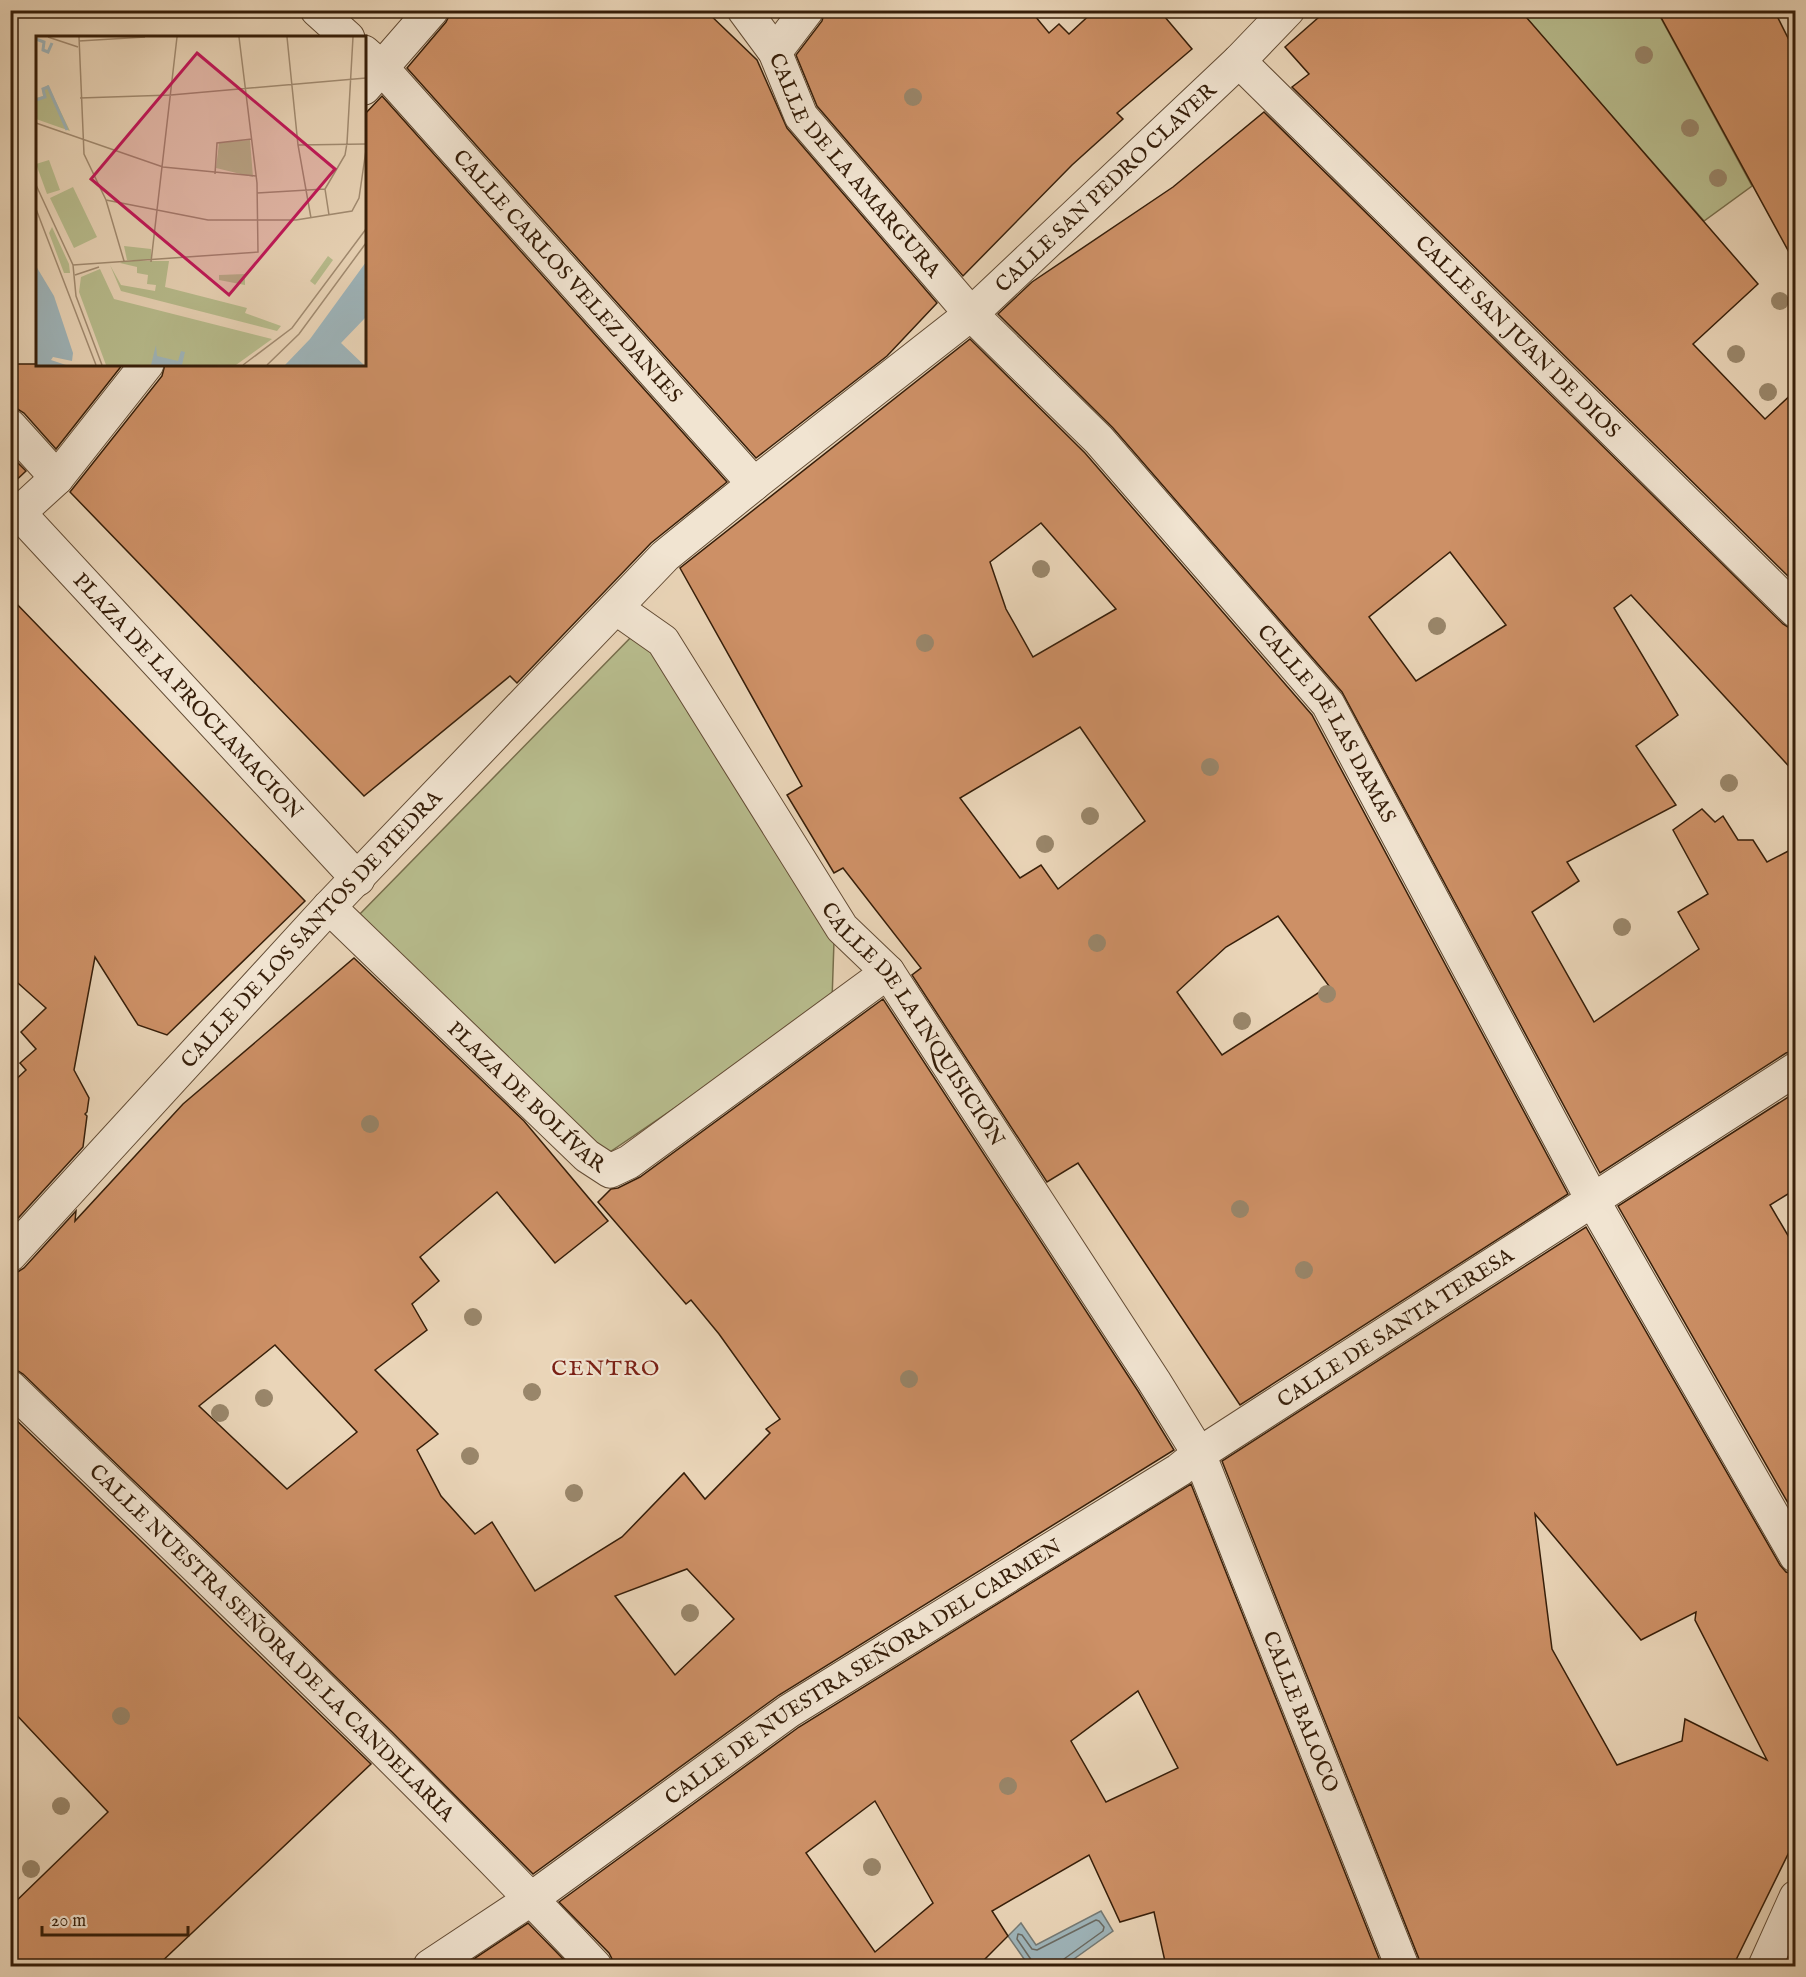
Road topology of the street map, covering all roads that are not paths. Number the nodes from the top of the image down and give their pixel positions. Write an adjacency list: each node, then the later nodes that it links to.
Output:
1 (317, 10): 6 (street)
2 (432, 10): 9 (street)
3 (744, 10): 7 (street, CALLE DE LA AMARGURA)
4 (807, 10): 7 (street)
5 (1288, 10): 8 (street, CALLE SAN PEDRO CLAVER)
6 (346, 36)
7 (775, 52): 10 (street, CALLE DE LA AMARGURA)
8 (1239, 61): 10 (street, CALLE SAN PEDRO CLAVER); 17 (street, CALLE SAN JUAN DE DIOS)
9 (370, 69): 14 (street, CALLE CARLOS VELEZ DANIES)
10 (971, 314): 14 (street, CALLE SAN PEDRO CLAVER); 22 (street, CALLE DE LAS DAMAS)
11 (145, 366): 13 (street)
12 (10, 426): 13 (street)
13 (57, 478): 15 (street)
14 (754, 484): 16 (street, CALLE DE LOS SANTOS DE PIEDRA)
15 (15, 517): 18 (street, PLAZA DE LA PROCLAMACION)
16 (616, 608): 18 (street, CALLE DE LOS SANTOS DE PIEDRA); 20 (street, CALLE DE LA INQUISICIÓN)
17 (1796, 611)
18 (358, 879): 19 (street, CALLE DE LOS SANTOS DE PIEDRA)
19 (329, 907): 20 (street, PLAZA DE BOLÍVAR); 23 (street, CALLE DE LOS SANTOS DE PIEDRA)
20 (888, 972): 25 (street, CALLE DE LA INQUISICIÓN)
21 (1796, 1069): 22 (street, CALLE DE SANTA TERESA)
22 (1592, 1199): 25 (street, CALLE DE SANTA TERESA); 26 (street, CALLE DE LAS DAMAS)
23 (10, 1255)
24 (10, 1387): 28 (street, CALLE NUESTRA SEÑORA DE LA CANDELARIA)
25 (1199, 1454): 28 (street, CALLE DE NUESTRA SEÑORA DEL CARMEN); 31 (street, CALLE BALOCO)
26 (1796, 1556)
27 (1796, 1897): 32 (street)
28 (531, 1899): 29 (street, CALLE DE NUESTRA SEÑORA DEL CARMEN); 30 (street, CALLE NUESTRA SEÑORA DE LA CANDELARIA)
29 (430, 1966)
30 (595, 1966)
31 (1402, 1966)
32 (1765, 1966)

